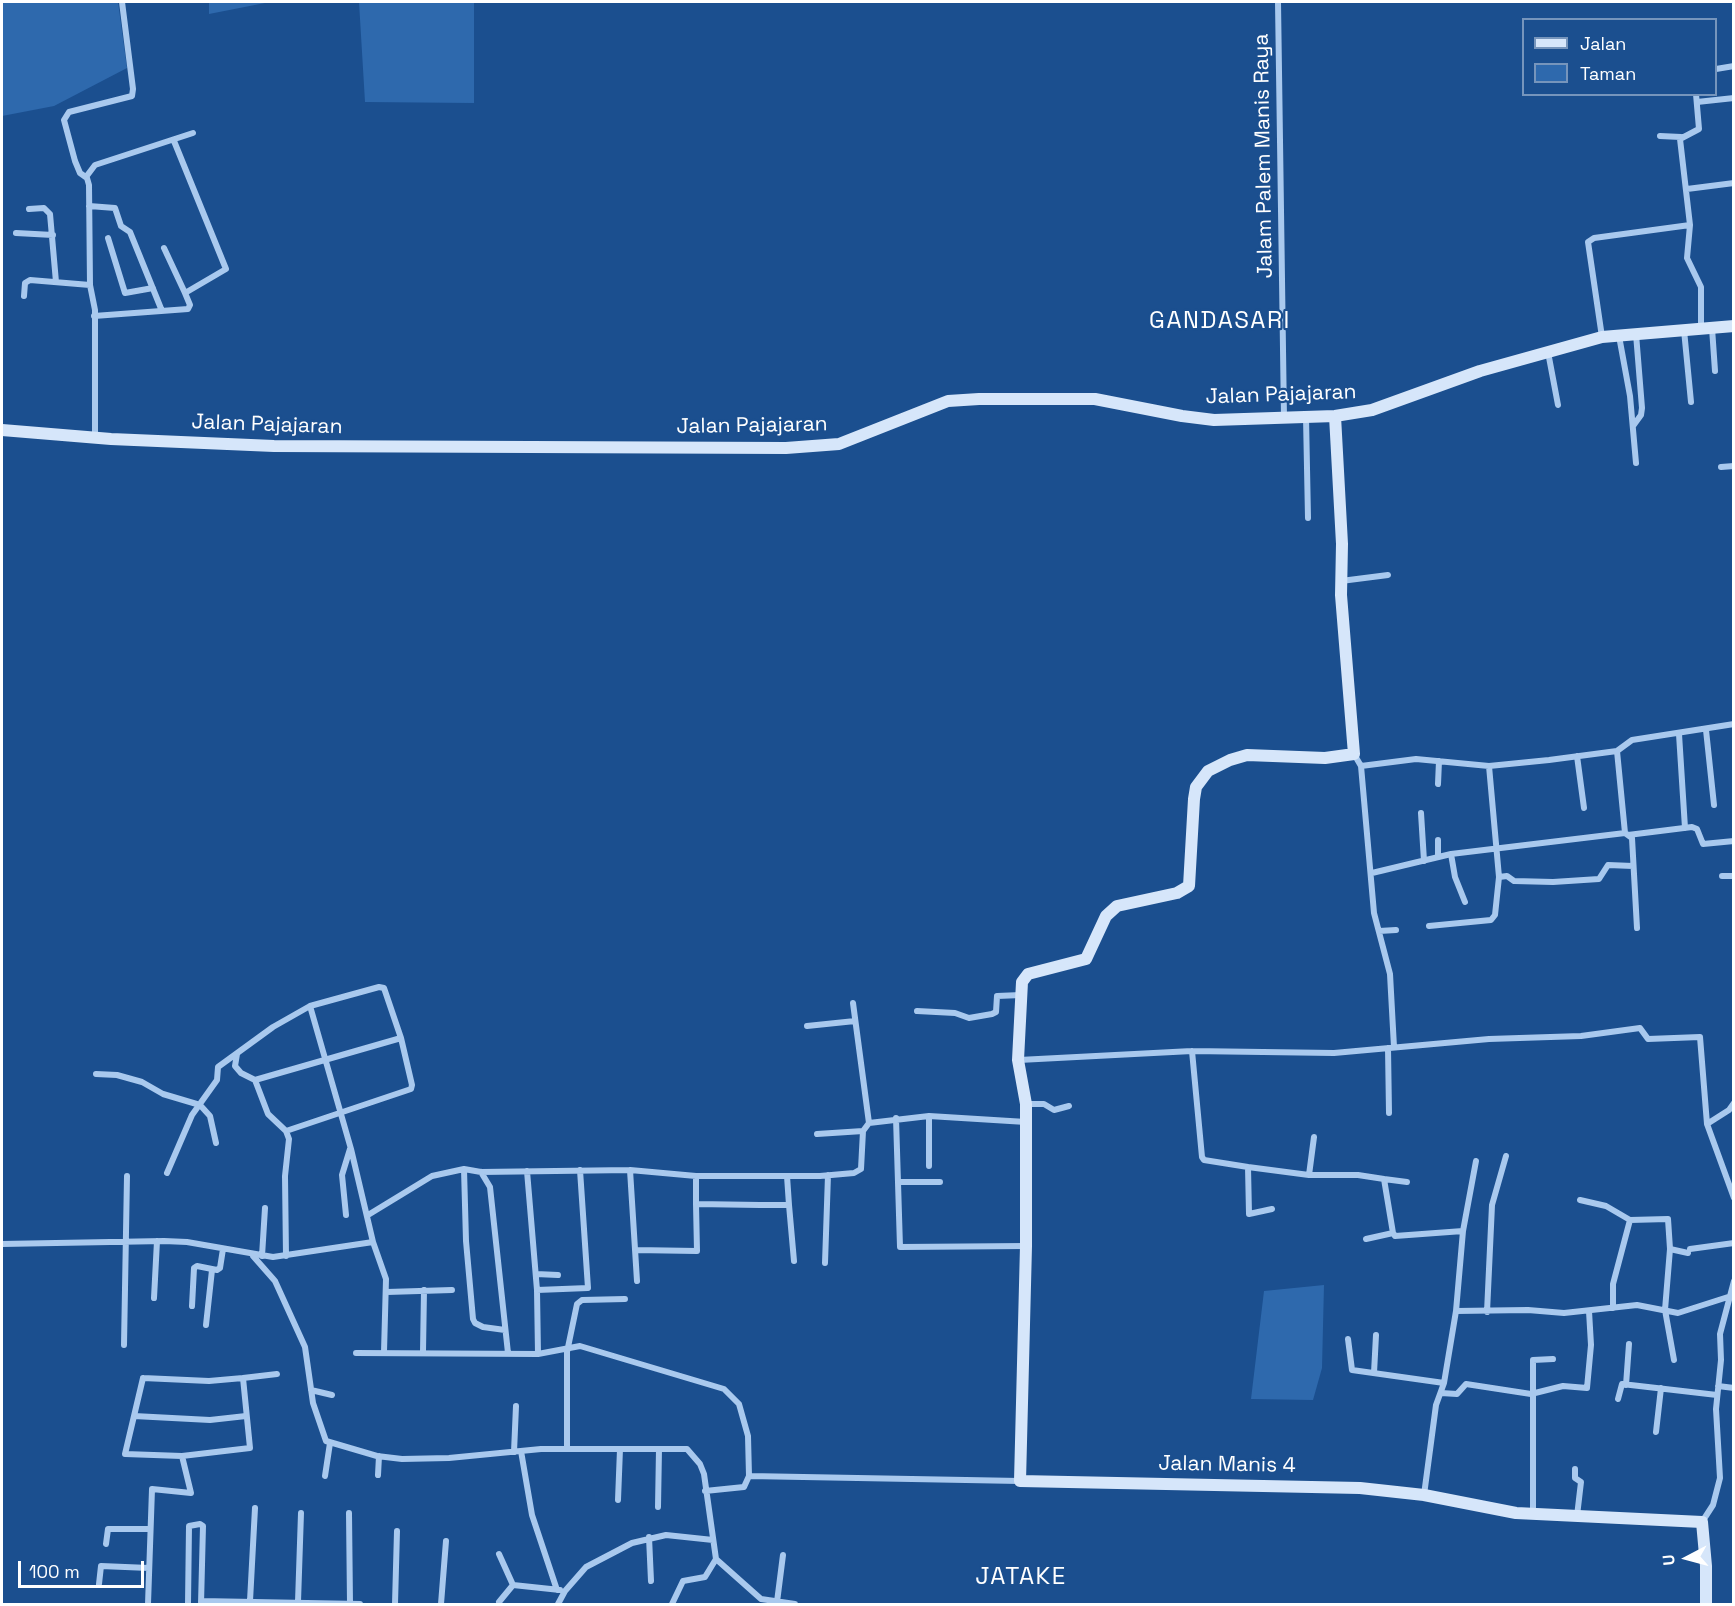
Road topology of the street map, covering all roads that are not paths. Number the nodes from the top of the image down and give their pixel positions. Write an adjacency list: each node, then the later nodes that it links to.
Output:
1 (122, 2): 11 (street)
2 (1278, 2): 40 (street, Jalam Palem Manis Raya)
3 (1734, 66): 4 (street)
4 (1717, 69)
5 (1697, 98): 6 (street); 9 (street)
6 (1734, 98)
7 (193, 134): 10 (street)
8 (1660, 136): 9 (street)
9 (1682, 137): 13 (street)
10 (174, 141): 11 (street); 24 (street)
11 (86, 177): 14 (street)
12 (1734, 183): 13 (street)
13 (1688, 189): 16 (street)
14 (89, 206): 22 (street); 23 (street)
15 (28, 209): 18 (street)
16 (1690, 225): 29 (street); 33 (street)
17 (16, 233): 18 (street)
18 (53, 235): 21 (street)
19 (108, 238): 23 (street)
20 (164, 248): 24 (street)
21 (56, 282): 22 (street); 25 (street)
22 (90, 285): 27 (street)
23 (153, 288): 26 (street)
24 (185, 293): 26 (street)
25 (24, 296)
26 (162, 311): 27 (street)
27 (94, 316): 43 (street)
28 (1734, 326): 29 (street, Jalan Pajajaran)
29 (1707, 328): 30 (street, Jalan Pajajaran); 35 (street)
30 (1684, 329): 31 (street, Jalan Pajajaran); 36 (street)
31 (1636, 333): 32 (street, Jalan Pajajaran); 41 (street)
32 (1619, 335): 33 (street, Jalan Pajajaran); 41 (street)
33 (1602, 336): 34 (street, Jalan Pajajaran)
34 (1548, 351): 37 (street); 38 (street, Jalan Pajajaran)
35 (1715, 371)
36 (1691, 402)
37 (1558, 405)
38 (1335, 416): 39 (street, Jalan Pajajaran); 49 (street)
39 (1306, 417): 40 (street, Jalan Pajajaran); 47 (street)
40 (1284, 418): 43 (street, Jalan Pajajaran)
41 (1633, 426): 44 (street)
42 (2, 430): 43 (street, Jalan Pajajaran)
43 (95, 437)
44 (1636, 463)
45 (1734, 466): 46 (street)
46 (1721, 467)
47 (1308, 518)
48 (1388, 575): 49 (street)
49 (1341, 581): 54 (street)
50 (1734, 724): 51 (street)
51 (1706, 730): 52 (street); 60 (street)
52 (1679, 734): 53 (street); 63 (street)
53 (1617, 751): 55 (street); 64 (street)
54 (1354, 754): 57 (street); 81 (street)
55 (1577, 756): 58 (street); 61 (street)
56 (1439, 761): 57 (street); 58 (street); 59 (street)
57 (1361, 766): 72 (street)
58 (1489, 766): 67 (street)
59 (1438, 784)
60 (1714, 805)
61 (1584, 808)
62 (1421, 813): 70 (street)
63 (1684, 828): 64 (street); 66 (street)
64 (1626, 834): 67 (street); 71 (street)
65 (1438, 840): 69 (street)
66 (1734, 841)
67 (1497, 847): 68 (street); 75 (street)
68 (1451, 854): 69 (street); 76 (street)
69 (1438, 857): 70 (street)
70 (1424, 861): 72 (street)
71 (1633, 866): 75 (street); 78 (street)
72 (1372, 873): 80 (street)
73 (1722, 876): 74 (street)
74 (1734, 876)
75 (1499, 877): 77 (street)
76 (1465, 902)
77 (1429, 926)
78 (1637, 928)
79 (1396, 930): 80 (street)
80 (1379, 931): 88 (street)
81 (1021, 995): 84 (street); 92 (street)
82 (854, 1003): 85 (street)
83 (310, 1006): 87 (street); 90 (street); 91 (street)
84 (917, 1011)
85 (855, 1021): 86 (street); 104 (street)
86 (807, 1026)
87 (401, 1038): 91 (street); 99 (street)
88 (1391, 1048): 89 (street); 100 (street); 105 (street)
89 (1192, 1051): 92 (street); 115 (street)
90 (237, 1054): 94 (street); 97 (street)
91 (326, 1060): 94 (street); 99 (street)
92 (1018, 1060): 96 (street)
93 (96, 1074): 97 (street)
94 (255, 1080): 106 (street)
95 (1734, 1103): 105 (street)
96 (1026, 1104): 98 (street); 103 (street)
97 (200, 1105): 110 (street); 121 (street)
98 (1069, 1106)
99 (338, 1113): 106 (street); 111 (street)
100 (1389, 1113)
101 (929, 1116): 102 (street); 103 (street); 114 (street)
102 (896, 1118): 104 (street); 129 (street)
103 (1026, 1122): 150 (street)
104 (869, 1123): 107 (street)
105 (1707, 1124): 132 (street)
106 (285, 1131): 156 (street)
107 (862, 1131): 108 (street); 122 (street)
108 (817, 1134)
109 (1314, 1137): 123 (street)
110 (216, 1143)
111 (351, 1149): 139 (street); 140 (street)
112 (1506, 1156): 177 (street)
113 (1476, 1161): 142 (street)
114 (929, 1166)
115 (1248, 1167): 123 (street); 138 (street)
116 (464, 1168): 120 (street); 140 (street); 179 (street)
117 (580, 1170): 118 (street); 119 (street); 166 (street)
118 (630, 1170): 125 (street); 153 (street)
119 (527, 1171): 120 (street); 160 (street)
120 (481, 1172): 179 (street)
121 (167, 1173)
122 (828, 1175): 126 (street); 158 (street)
123 (1309, 1175): 127 (street)
124 (128, 1176): 146 (street)
125 (696, 1176): 126 (street); 135 (street)
126 (787, 1176): 136 (street)
127 (1384, 1179): 131 (street); 143 (street)
128 (1734, 1181): 132 (street)
129 (898, 1182): 130 (street); 150 (street)
130 (940, 1182)
131 (1407, 1182)
132 (1727, 1185): 133 (street)
133 (1734, 1198)
134 (1580, 1200): 141 (street)
135 (696, 1204): 136 (street); 153 (street)
136 (789, 1205): 157 (street)
137 (265, 1208): 155 (street)
138 (1272, 1209)
139 (346, 1215)
140 (368, 1215): 147 (street)
141 (1630, 1220): 152 (street); 173 (street)
142 (1463, 1231): 143 (street); 175 (street)
143 (1392, 1233): 144 (street)
144 (1366, 1239)
145 (157, 1241): 146 (street); 151 (street); 169 (street)
146 (126, 1242): 149 (street); 183 (street)
147 (373, 1242): 156 (street); 167 (street)
148 (1734, 1243): 152 (street)
149 (2, 1244)
150 (1026, 1246): 221 (street)
151 (223, 1248): 154 (street); 159 (street)
152 (1670, 1249): 174 (street)
153 (635, 1250): 162 (street)
154 (252, 1255): 155 (street); 200 (street)
155 (262, 1256): 156 (street)
156 (286, 1257)
157 (794, 1261)
158 (825, 1263)
159 (212, 1270): 172 (street); 178 (street)
160 (536, 1274): 161 (street); 166 (street)
161 (558, 1275)
162 (637, 1281)
163 (1734, 1281): 168 (street)
164 (424, 1290): 165 (street); 167 (street); 186 (street)
165 (452, 1290)
166 (537, 1290): 189 (street)
167 (387, 1292): 185 (street)
168 (1728, 1297): 171 (street); 174 (street)
169 (154, 1298)
170 (625, 1299): 184 (street)
171 (1730, 1305): 197 (street)
172 (192, 1306)
173 (1612, 1308): 174 (street); 176 (street)
174 (1665, 1310): 191 (street)
175 (1456, 1311): 177 (street); 195 (street)
176 (1589, 1311): 177 (street); 202 (street)
177 (1487, 1312)
178 (206, 1325)
179 (505, 1330): 188 (street)
180 (1376, 1335): 192 (street)
181 (1347, 1339): 192 (street)
182 (1629, 1344): 196 (street)
183 (124, 1345)
184 (567, 1351): 189 (street); 211 (street); 220 (street)
185 (384, 1352): 186 (street); 187 (street)
186 (423, 1352): 188 (street)
187 (356, 1353)
188 (508, 1353): 189 (street)
189 (538, 1354)
190 (1553, 1359): 202 (street)
191 (1674, 1360)
192 (1374, 1373): 195 (street)
193 (278, 1374): 194 (street)
194 (243, 1378): 207 (street); 208 (street)
195 (1444, 1383): 201 (street)
196 (1626, 1385): 198 (street); 205 (street)
197 (1718, 1386): 199 (street); 204 (street)
198 (1661, 1388): 204 (street); 209 (street)
199 (1734, 1388)
200 (311, 1390): 203 (street); 210 (street)
201 (1441, 1393): 202 (street); 223 (street)
202 (1531, 1394): 229 (street)
203 (332, 1395)
204 (1717, 1395): 231 (street)
205 (1618, 1399)
206 (516, 1406): 214 (street)
207 (134, 1416): 208 (street); 215 (street)
208 (246, 1416): 215 (street)
209 (1656, 1432)
210 (330, 1443): 216 (street); 219 (street)
211 (567, 1449): 212 (street); 214 (street)
212 (620, 1449): 213 (street); 224 (street)
213 (659, 1449): 222 (street); 225 (street)
214 (518, 1451): 216 (street); 245 (street)
215 (182, 1456): 232 (street)
216 (379, 1456): 218 (street)
217 (1575, 1469): 230 (street)
218 (378, 1475)
219 (325, 1476)
220 (749, 1476): 221 (street, Jalan Manis 4); 222 (street)
221 (1020, 1481): 223 (street, Jalan Manis 4)
222 (705, 1491): 236 (street)
223 (1424, 1495): 229 (street, Jalan Manis 4)
224 (618, 1500)
225 (658, 1507)
226 (255, 1509): 247 (street)
227 (349, 1512): 252 (street)
228 (301, 1513): 248 (street)
229 (1533, 1514): 230 (street, Jalan Manis 4)
230 (1577, 1514): 231 (street, Jalan Manis 4)
231 (1702, 1522): 261 (street)
232 (150, 1529): 237 (street); 241 (street)
233 (397, 1531): 257 (street)
234 (649, 1537): 236 (street); 242 (street); 246 (street)
235 (446, 1540): 258 (street)
236 (713, 1540): 240 (street)
237 (106, 1544)
238 (500, 1554): 244 (street)
239 (783, 1555): 251 (street)
240 (716, 1559): 251 (street); 253 (street)
241 (149, 1568): 243 (street); 254 (street)
242 (651, 1581)
243 (99, 1584)
244 (513, 1585): 245 (street); 249 (street)
245 (557, 1590): 246 (street)
246 (565, 1591): 259 (street)
247 (250, 1601): 248 (street); 250 (street)
248 (298, 1602): 252 (street)
249 (499, 1602)
250 (201, 1603): 255 (street)
251 (772, 1603): 260 (street)
252 (350, 1604): 256 (street)
253 (672, 1604)
254 (148, 1605)
255 (188, 1605)
256 (360, 1605)
257 (395, 1605)
258 (441, 1605)
259 (558, 1605)
260 (795, 1605)
261 (1706, 1605)

